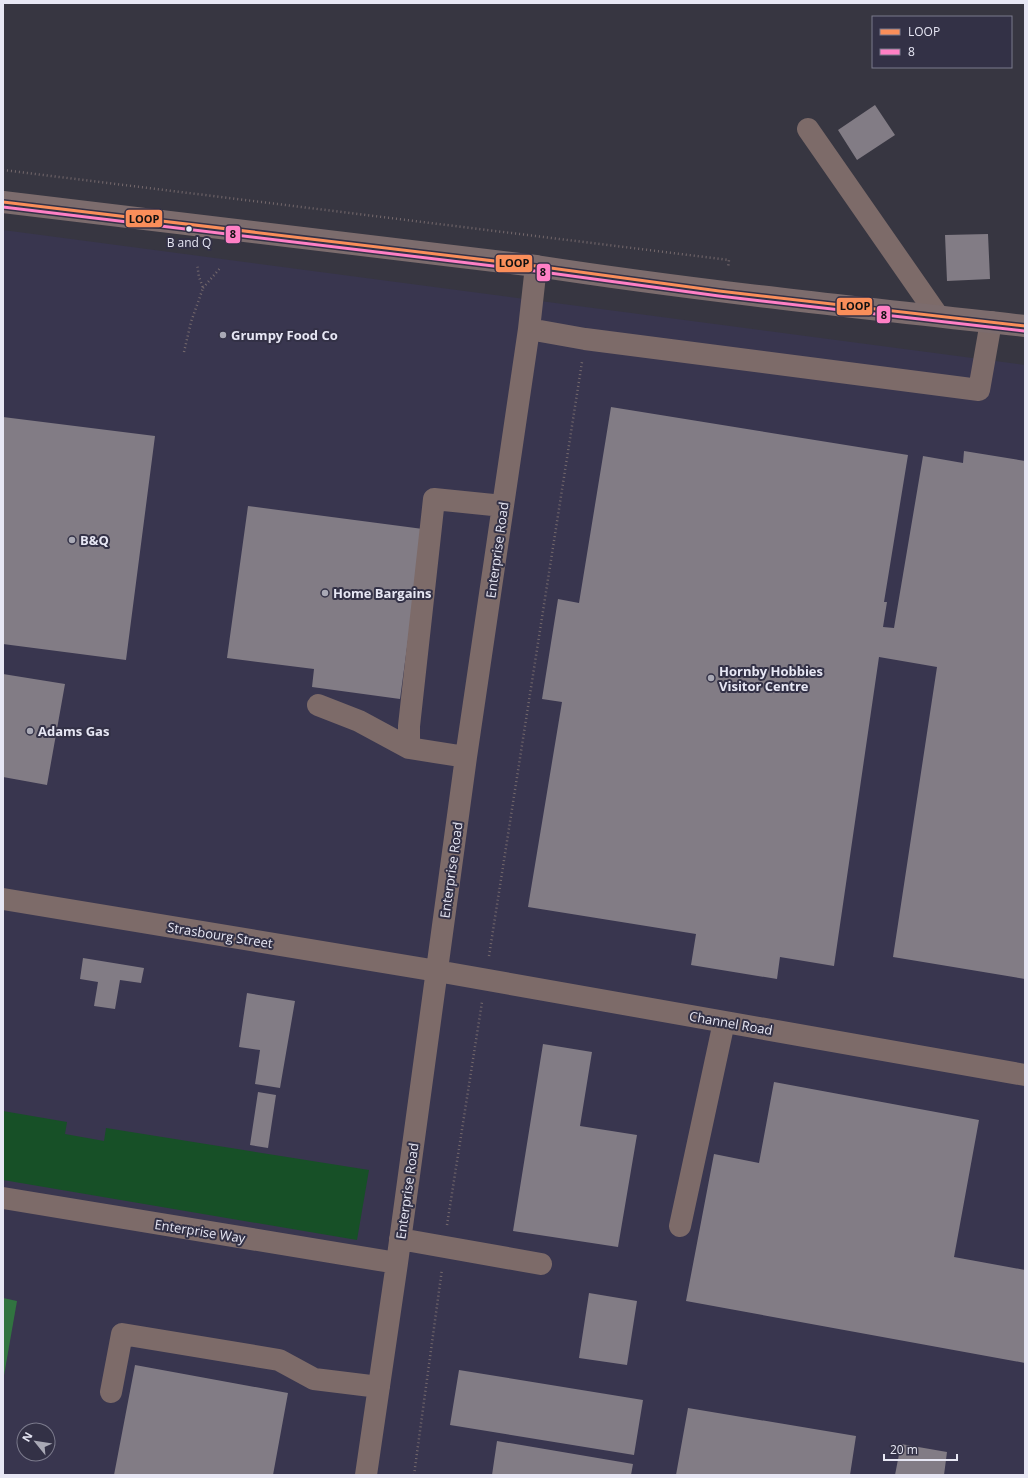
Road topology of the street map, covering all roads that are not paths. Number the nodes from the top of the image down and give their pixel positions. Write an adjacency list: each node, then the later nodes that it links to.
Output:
1 (808, 129): 4 (street)
2 (3, 202): 3 (main road)
3 (536, 266): 4 (main road); 7 (street, Enterprise Road)
4 (938, 316): 5 (main road)
5 (991, 322): 6 (main road); 7 (street)
6 (1025, 326)
7 (529, 329): 8 (street, Enterprise Road)
8 (503, 506): 10 (street); 11 (street, Enterprise Road)
9 (318, 705): 10 (street)
10 (409, 748): 11 (street)
11 (466, 757): 13 (street, Enterprise Road)
12 (3, 899): 13 (street, Strasbourg Street)
13 (437, 971): 14 (street, Channel Road); 18 (street, Enterprise Road)
14 (724, 1022): 15 (street, Channel Road); 17 (street)
15 (1025, 1075)
16 (3, 1198): 19 (street, Enterprise Way)
17 (680, 1226)
18 (400, 1239): 19 (street, Enterprise Road); 20 (street)
19 (397, 1263): 21 (street, Enterprise Road)
20 (541, 1264)
21 (379, 1387): 22 (street); 23 (street, Enterprise Road)
22 (111, 1392)
23 (366, 1475)

